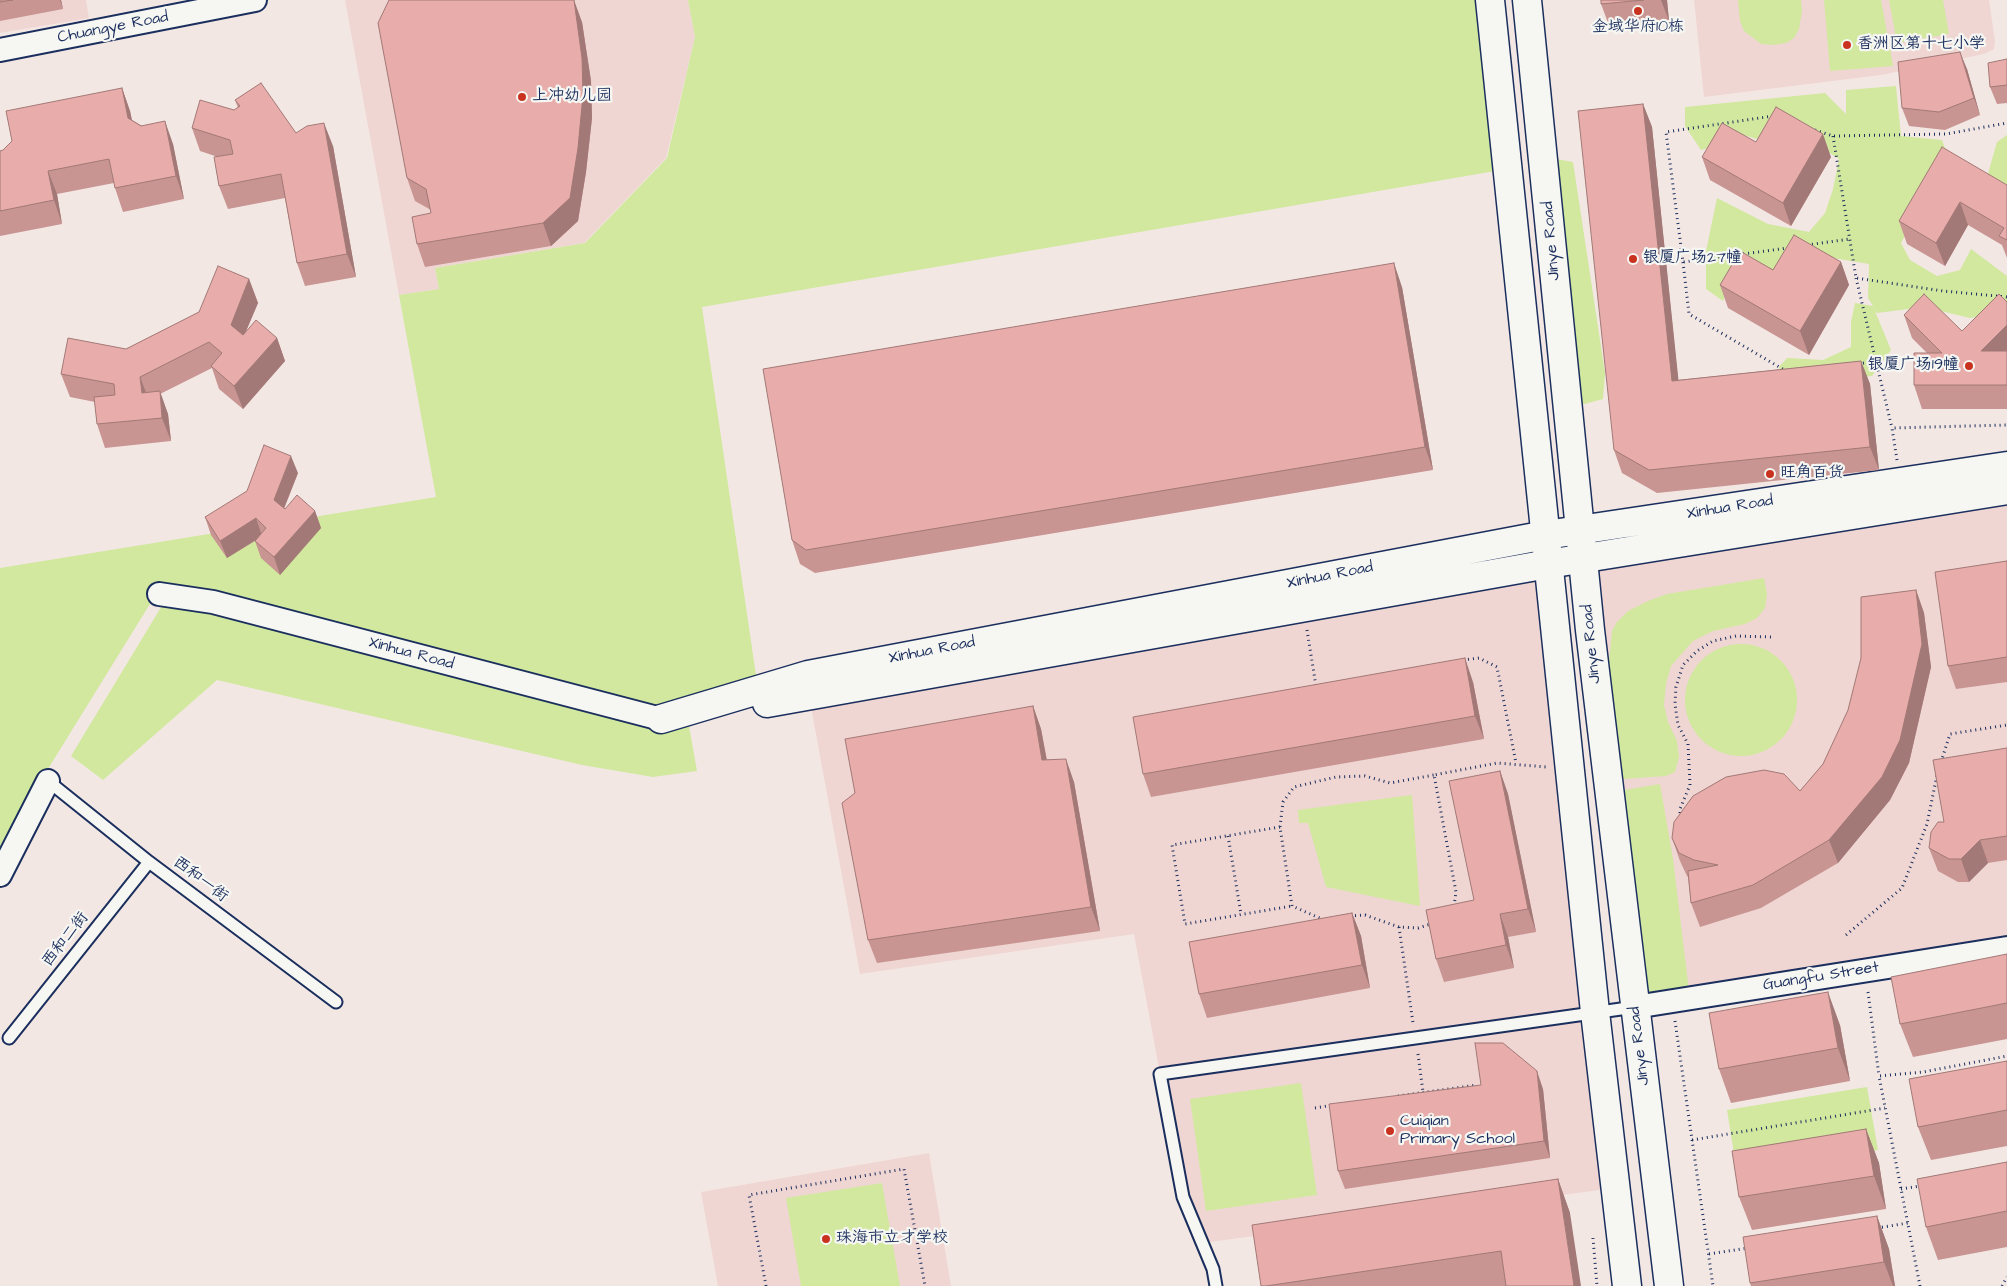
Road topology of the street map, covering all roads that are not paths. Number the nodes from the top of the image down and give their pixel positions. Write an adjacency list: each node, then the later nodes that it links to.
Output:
1 (255, 0): 4 (street, Chuangye Road)
2 (1490, 0): 9 (street, Jinye Road)
3 (1527, 0): 8 (street, Jinye Road)
4 (0, 50)
5 (2007, 466): 7 (street, Xinhua Road)
6 (2007, 490): 7 (street, Xinhua Road)
7 (1902, 493): 8 (street, Xinhua Road); 10 (street, Xinhua Road)
8 (1581, 531): 9 (street, Xinhua Road); 10 (street, Jinye Road)
9 (1546, 535): 11 (street, Jinye Road); 13 (street, Xinhua Road)
10 (1584, 558): 11 (street, Xinhua Road); 19 (street, Jinye Road)
11 (1548, 564): 13 (street, Xinhua Road); 20 (street, Jinye Road)
12 (159, 594): 13 (street, Xinhua Road)
13 (660, 719)
14 (48, 781): 15 (lane, 西和一街); 16 (street)
15 (149, 862): 18 (lane, 西和一街); 21 (lane, 西和二街)
16 (0, 875)
17 (2007, 948): 19 (street, Guangfu Street)
18 (336, 1002)
19 (1635, 1007): 20 (lane); 24 (street, Jinye Road)
20 (1595, 1012): 22 (lane); 23 (street, Jinye Road)
21 (9, 1038)
22 (1216, 1286)
23 (1627, 1286)
24 (1669, 1286)

